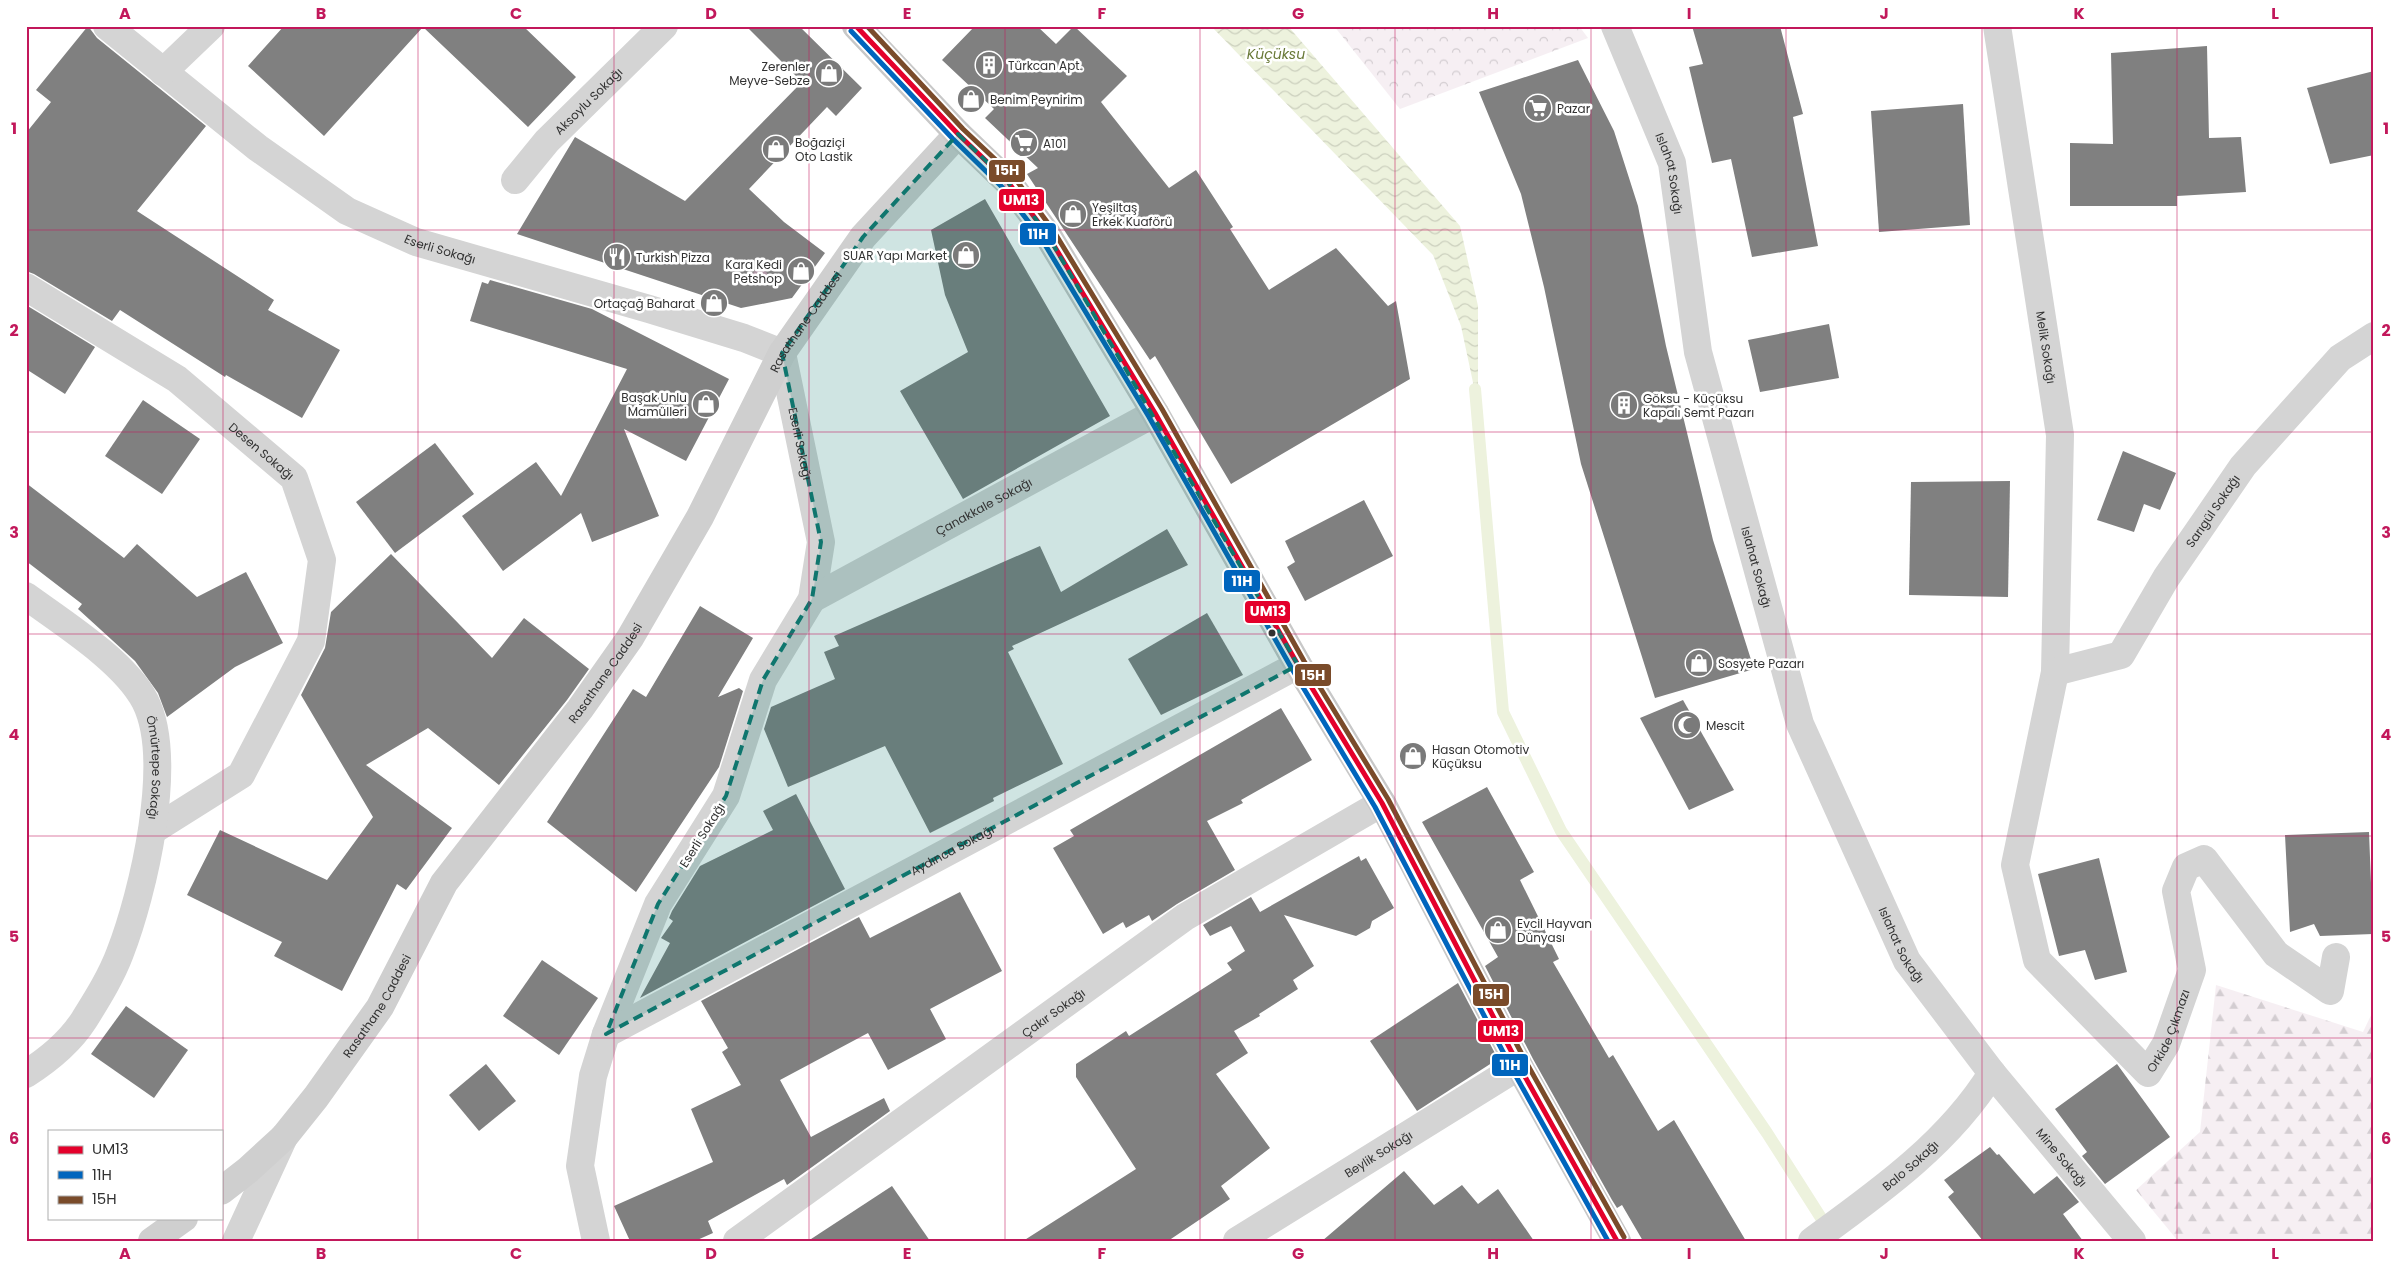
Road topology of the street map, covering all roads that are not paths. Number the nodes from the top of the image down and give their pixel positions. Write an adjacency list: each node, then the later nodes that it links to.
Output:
1 (107, 26): 7 (street, Eserli Sokağı)
2 (211, 26): 7 (street)
3 (664, 26): 9 (street, Aksoylu Sokağı)
4 (856, 26): 8 (main road)
5 (1615, 26): 23 (street, Islahat Sokağı)
6 (1997, 26): 17 (street, Melik Sokağı)
7 (163, 72): 12 (street, Eserli Sokağı)
8 (958, 134): 12 (street, Rasathane Caddesi); 13 (main road)
9 (515, 180)
10 (26, 287): 19 (street, Desen Sokağı)
11 (2374, 336): 17 (street, Sarıgül Sokağı)
12 (782, 353): 15 (street, Eserli Sokağı); 25 (street, Rasathane Caddesi)
13 (1155, 414): 15 (street, Çanakkale Sokağı); 16 (main road)
14 (26, 596): 19 (street, Ömürtepe Sokağı)
15 (812, 599): 21 (street, Eserli Sokağı)
16 (1298, 665): 18 (main road); 21 (street, Aydınca Sokağı)
17 (2055, 672): 20 (street, Orkide Çıkmazı)
18 (1382, 803): 22 (main road); 31 (street, Çakır Sokağı)
19 (152, 831): 24 (street, Ömürtepe Sokağı)
20 (2336, 957)
21 (606, 1034): 30 (street, Eserli Sokağı)
22 (1519, 1066): 32 (street, Beylik Sokağı); 33 (main road)
23 (1992, 1073): 34 (street, Balo Sokağı); 35 (street, Mine Sokağı)
24 (26, 1074)
25 (284, 1137): 26 (street, Rasathane Caddesi); 29 (street)
26 (222, 1190)
27 (181, 1220): 28 (street)
28 (152, 1241)
29 (236, 1241)
30 (596, 1241)
31 (737, 1241)
32 (1237, 1241)
33 (1617, 1241)
34 (1812, 1241)
35 (2132, 1241)

